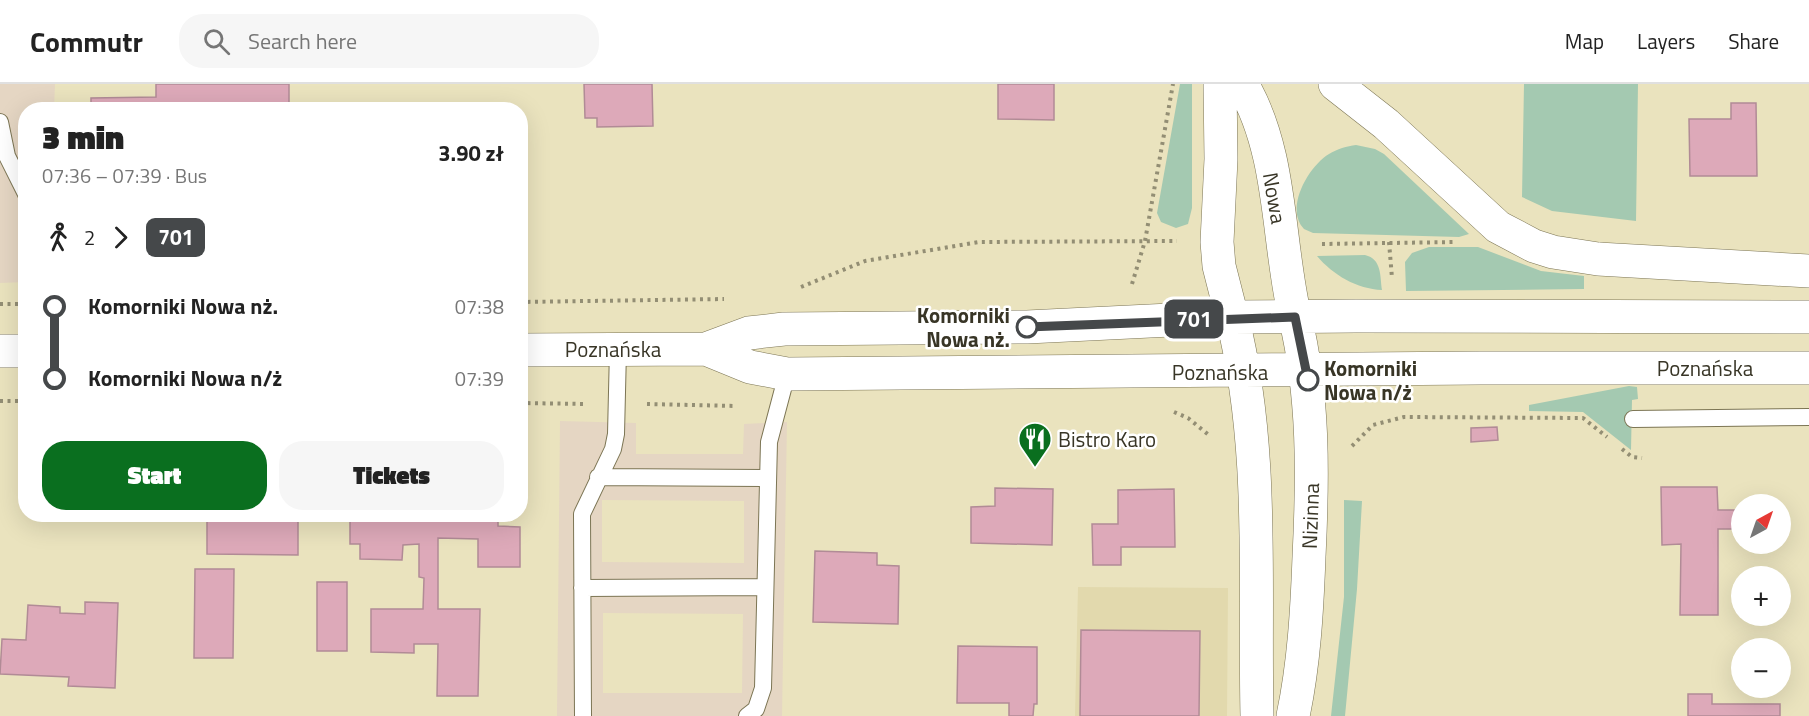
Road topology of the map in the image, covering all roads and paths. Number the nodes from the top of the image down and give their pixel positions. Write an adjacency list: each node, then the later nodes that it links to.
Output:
1 (1173, 84): 8 (path)
2 (1220, 84): 20 (main road)
3 (1242, 84): 21 (main road, Nowa)
4 (1335, 84): 7 (main road)
5 (0, 122): 6 (lane)
6 (18, 178)
7 (1517, 239): 10 (path); 12 (main road)
8 (1145, 241): 9 (path); 14 (path); 15 (path)
9 (1188, 242)
10 (1389, 242): 11 (path); 13 (path)
11 (1320, 244)
12 (1809, 271)
13 (1392, 283)
14 (795, 290)
15 (1132, 291)
16 (729, 299): 17 (path)
17 (528, 302)
18 (0, 304): 19 (path)
19 (18, 304)
20 (1232, 317): 21 (main road, Poznańska); 23 (main road, Poznańska); 30 (main road)
21 (1295, 317): 22 (main road, Poznańska); 29 (main road, Nizinna)
22 (1809, 317)
23 (706, 349): 25 (main road, Poznańska); 31 (main road, Poznańska)
24 (528, 350): 25 (main road, Poznańska)
25 (618, 350): 35 (lane)
26 (0, 351): 27 (main road)
27 (18, 351)
28 (1809, 368): 29 (main road, Poznańska)
29 (1307, 371): 30 (main road, Poznańska); 52 (main road, Nizinna)
30 (1245, 372): 31 (main road, Poznańska); 51 (main road)
31 (787, 374): 36 (lane)
32 (0, 401): 33 (path)
33 (18, 401)
34 (528, 404): 35 (path)
35 (618, 404): 36 (path); 45 (lane)
36 (776, 406): 46 (lane)
37 (1165, 409): 42 (path)
38 (1394, 412): 40 (path)
39 (1809, 417): 41 (lane)
40 (1394, 419): 43 (path); 44 (path)
41 (1633, 419)
42 (1217, 444)
43 (1347, 454)
44 (1642, 458)
45 (598, 477): 46 (lane); 48 (lane)
46 (766, 478): 47 (lane)
47 (765, 587): 48 (lane); 50 (lane)
48 (582, 588): 49 (lane)
49 (583, 716)
50 (747, 716)
51 (1257, 716)
52 (1293, 716)

